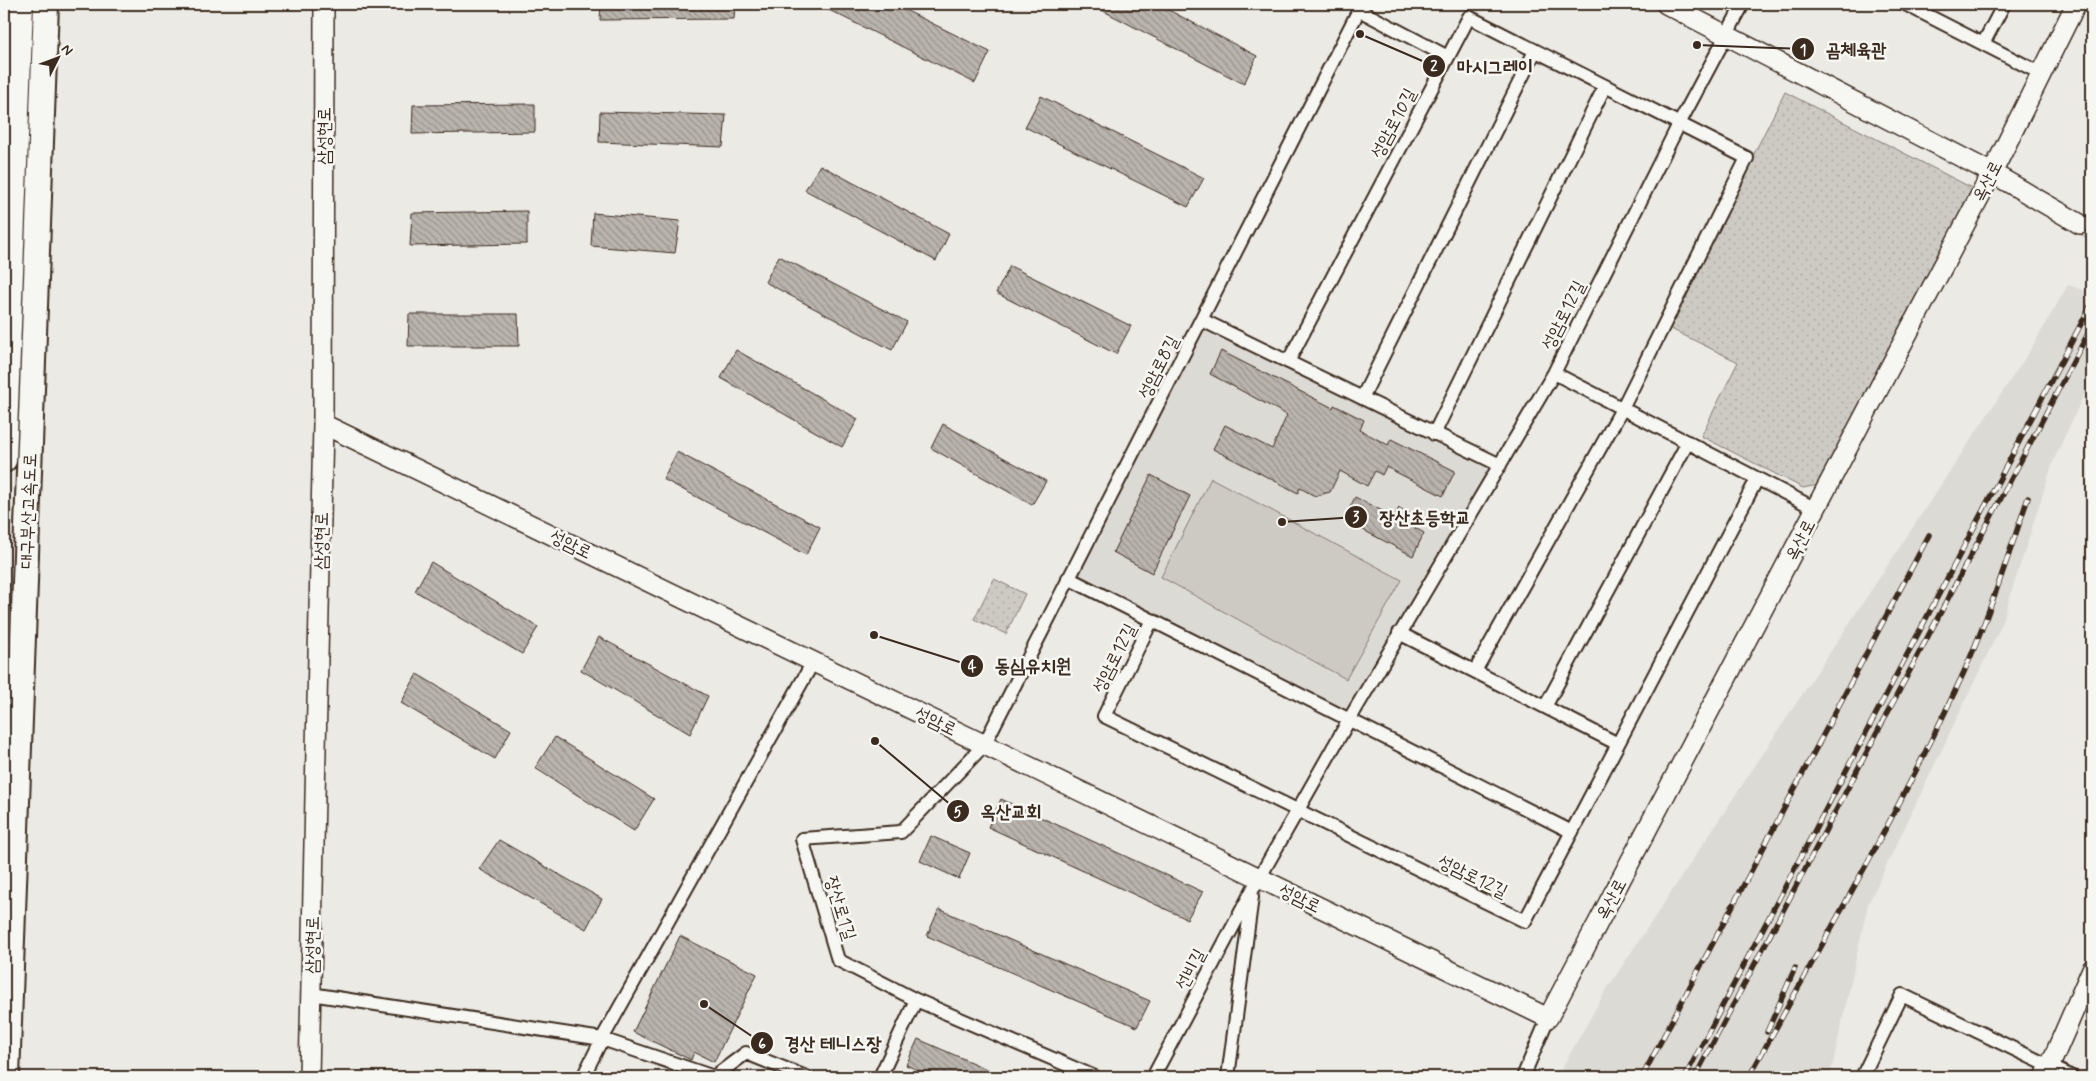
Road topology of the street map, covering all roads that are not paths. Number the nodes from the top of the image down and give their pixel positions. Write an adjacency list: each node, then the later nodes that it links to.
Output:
1 (21, 4): 27 (highway, 대구부산고속도로)
2 (46, 4): 50 (highway, 대구부산고속도로)
3 (324, 4): 24 (street, 삼성현로)
4 (1666, 4): 10 (street)
5 (1743, 4): 10 (street, 성암로12길)
6 (2004, 4): 11 (street)
7 (2076, 4): 14 (street, 옥산로)
8 (1914, 6): 11 (street)
9 (1361, 7): 13 (street); 19 (street, 성암로8길)
10 (1727, 35): 16 (street, 성암로12길); 17 (street)
11 (1983, 44): 14 (street)
12 (1535, 51): 13 (street, 성암로10길); 15 (street, 성암로10길); 22 (street)
13 (1448, 57): 20 (street, 성암로10길)
14 (2040, 73): 17 (street, 옥산로)
15 (1605, 86): 16 (street, 성암로10길); 25 (street)
16 (1679, 124): 21 (street, 성암로12길); 23 (street, 성암로10길)
17 (1992, 173): 18 (street); 30 (street, 옥산로)
18 (2080, 224)
19 (1202, 320): 20 (street); 31 (street, 성암로8길)
20 (1288, 362): 22 (street)
21 (1554, 373): 23 (street); 28 (street, 성암로12길)
22 (1362, 398): 25 (street)
23 (1622, 408): 26 (street); 35 (street)
24 (323, 424): 34 (street, 성암로); 45 (street, 삼성현로)
25 (1434, 434): 28 (street)
26 (1688, 442): 29 (street); 36 (street)
27 (4, 460)
28 (1500, 465): 33 (street, 성암로12길)
29 (1758, 479): 30 (street); 38 (street)
30 (1816, 509): 47 (street, 옥산로)
31 (1068, 578): 32 (street); 39 (street, 성암로8길)
32 (1152, 620): 37 (street, 성암로12길); 40 (street, 성암로12길)
33 (1399, 633): 35 (street); 37 (street, 성암로12길)
34 (813, 662): 39 (street, 성암로); 48 (street)
35 (1475, 671): 36 (street)
36 (1545, 707): 38 (street)
37 (1349, 720): 40 (street, 성암로12길); 41 (street, 성암로12길)
38 (1618, 744): 41 (street)
39 (984, 745): 42 (street, 성암로8길); 43 (street, 성암로)
40 (1297, 810): 41 (street, 성암로12길); 43 (street, 성암로12길)
41 (1572, 832)
42 (802, 839): 46 (street, 장산로1길)
43 (1256, 884): 47 (street, 성암로); 56 (street, 선비길); 57 (street)
44 (2092, 969): 49 (street)
45 (311, 994): 48 (street); 51 (street, 삼성현로)
46 (916, 1000): 54 (street); 55 (street, 장산로1길)
47 (1548, 1018): 58 (street, 옥산로)
48 (602, 1039): 52 (street); 53 (street)
49 (2048, 1072): 59 (street); 60 (street)
50 (7, 1077)
51 (309, 1077)
52 (583, 1077)
53 (806, 1077)
54 (880, 1077)
55 (1094, 1077)
56 (1153, 1077)
57 (1228, 1077)
58 (1523, 1077)
59 (1862, 1077)
60 (2072, 1077)

